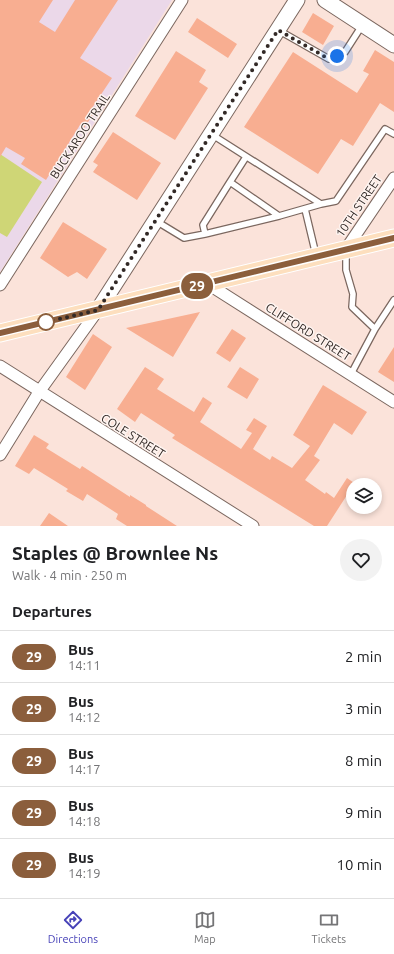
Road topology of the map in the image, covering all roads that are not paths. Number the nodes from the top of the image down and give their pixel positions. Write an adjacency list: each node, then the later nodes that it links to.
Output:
1 (182, 0): 21 (street, BUCKAROO TRAIL)
2 (297, 0): 5 (main road)
3 (325, 0): 4 (main road)
4 (362, 24): 5 (lane); 6 (main road)
5 (278, 30): 7 (main road)
6 (394, 45)
7 (211, 134): 9 (lane); 15 (main road)
8 (394, 134): 12 (lane)
9 (246, 157): 11 (lane); 12 (lane)
10 (394, 178): 18 (street, 10TH STREET)
11 (230, 182): 14 (lane); 16 (lane)
12 (322, 204): 13 (lane)
13 (305, 209): 14 (lane); 19 (lane)
14 (279, 216): 16 (lane)
15 (156, 220): 16 (lane); 23 (main road)
16 (205, 234)
17 (394, 238): 18 (main road)
18 (346, 249): 19 (main road); 24 (lane)
19 (317, 257): 20 (main road)
20 (208, 284): 23 (main road); 27 (street, CLIFFORD STREET)
21 (0, 285)
22 (394, 300): 24 (lane)
23 (98, 310): 25 (main road); 28 (street)
24 (375, 329): 27 (lane)
25 (0, 333)
26 (0, 366): 28 (street, COLE STREET)
27 (351, 374): 29 (street, CLIFFORD STREET)
28 (39, 392): 30 (street); 31 (street, COLE STREET)
29 (394, 402)
30 (0, 455)
31 (253, 526)

